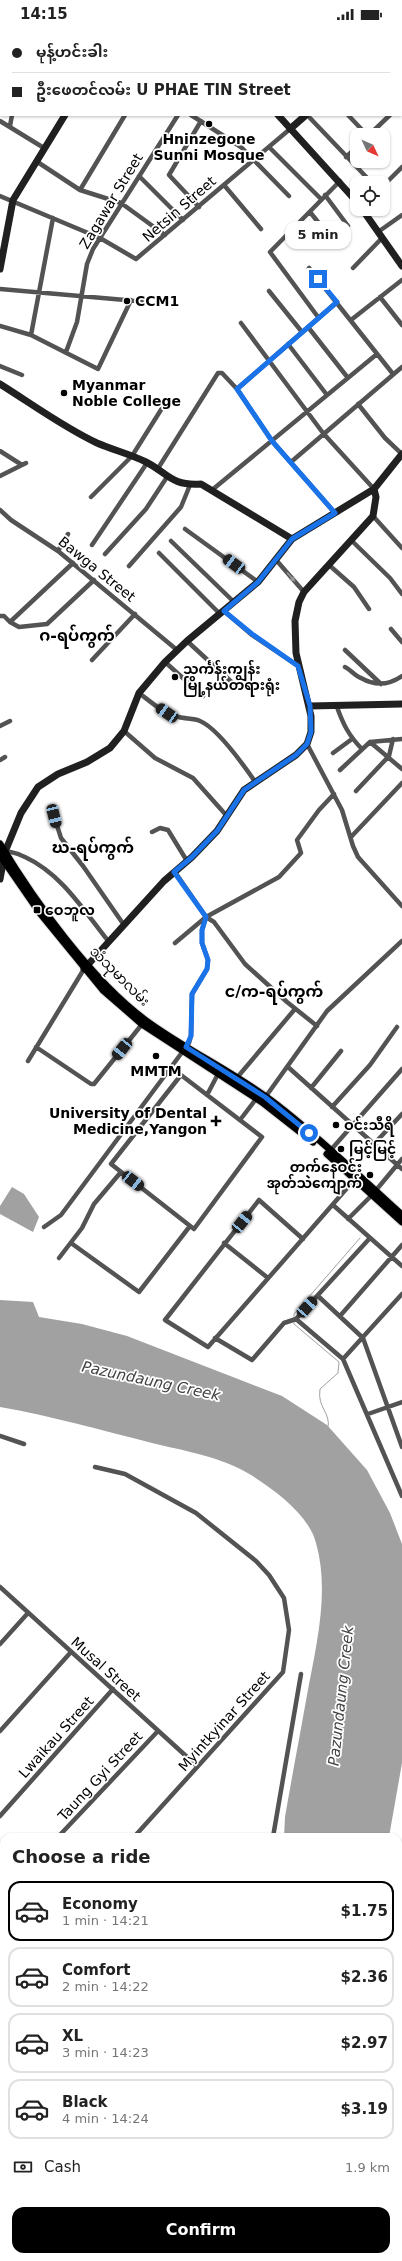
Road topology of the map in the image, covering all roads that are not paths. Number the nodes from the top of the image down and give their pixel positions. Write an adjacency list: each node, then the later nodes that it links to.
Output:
1 (12, 116): 12 (street)
2 (63, 116): 17 (street)
3 (124, 116): 28 (street)
4 (177, 116): 23 (street, Zagawar Street)
5 (193, 116): 11 (street)
6 (279, 116): 15 (street)
7 (308, 116): 15 (street); 19 (street)
8 (349, 116): 13 (street)
9 (388, 116): 14 (street)
10 (0, 121): 12 (street)
11 (201, 121): 20 (street); 35 (street)
12 (10, 126): 17 (street)
13 (361, 128)
14 (375, 128)
15 (290, 129): 16 (street, Netsin Street); 26 (street)
16 (268, 147): 20 (street, Netsin Street); 32 (street)
17 (44, 148): 21 (street)
18 (350, 153): 19 (street)
19 (346, 157): 24 (street)
20 (254, 160): 27 (street, Netsin Street); 31 (street)
21 (36, 161): 28 (street); 33 (street)
22 (402, 167): 25 (street)
23 (139, 176): 34 (street, Zagawar Street); 40 (street)
24 (365, 176)
25 (390, 179)
26 (340, 181): 29 (street); 32 (street)
27 (224, 185): 35 (street, Netsin Street); 42 (street)
28 (80, 190): 34 (street)
29 (350, 193)
30 (0, 196): 33 (street)
31 (289, 196)
32 (323, 197): 36 (street); 41 (street)
33 (13, 200): 39 (street); 50 (street)
34 (121, 203): 43 (street); 45 (street, Zagawar Street)
35 (199, 206): 40 (street, Netsin Street)
36 (310, 212): 46 (street); 61 (street)
37 (402, 215): 44 (street)
38 (367, 216): 44 (street)
39 (53, 218): 45 (street); 55 (street)
40 (183, 220): 43 (street, Netsin Street)
41 (348, 226)
42 (261, 228)
43 (165, 235): 45 (street, Netsin Street)
44 (380, 235): 47 (street); 49 (street)
45 (100, 238): 56 (street, Zagawar Street)
46 (337, 246)
47 (402, 266)
48 (309, 268): 60 (street)
49 (353, 268)
50 (0, 269)
51 (400, 282): 53 (street); 57 (street)
52 (0, 288): 55 (street)
53 (402, 288)
54 (269, 291): 67 (street)
55 (38, 292): 56 (street); 68 (street)
56 (81, 295): 58 (street); 70 (street, Zagawar Street)
57 (380, 297): 62 (street); 64 (street)
58 (131, 300): 59 (street); 70 (street)
59 (148, 302)
60 (337, 302): 61 (street); 62 (street)
61 (318, 317): 66 (street)
62 (351, 320): 71 (street)
63 (240, 324): 72 (street)
64 (402, 325)
65 (0, 326): 68 (street)
66 (308, 327): 67 (street); 77 (street)
67 (302, 332): 69 (street)
68 (31, 335): 70 (street)
69 (288, 344): 72 (street); 80 (street)
70 (66, 352)
71 (377, 354): 75 (street); 77 (street)
72 (269, 360): 79 (street); 83 (street)
73 (0, 366): 76 (street)
74 (402, 367): 75 (street)
75 (393, 374): 81 (street)
76 (22, 375)
77 (348, 378): 80 (street)
78 (0, 384): 88 (street)
79 (237, 389): 85 (street); 91 (street)
80 (327, 395): 83 (street)
81 (358, 404): 84 (street); 87 (street)
82 (164, 406): 88 (street)
83 (307, 412): 84 (street); 85 (street)
84 (323, 433): 89 (street); 95 (street)
85 (272, 441): 89 (street); 96 (street)
86 (0, 451): 92 (street)
87 (402, 454): 95 (street)
88 (132, 456): 90 (street); 97 (street)
89 (291, 462): 99 (street)
90 (147, 463): 91 (street); 106 (street)
91 (157, 470): 93 (street)
92 (0, 476)
93 (167, 477): 94 (street); 110 (street)
94 (190, 485): 96 (street); 114 (street)
95 (374, 489): 99 (street); 100 (street)
96 (212, 490): 103 (street)
97 (91, 497)
98 (0, 510): 108 (street, Bawga Street)
99 (335, 513): 103 (street)
100 (373, 516): 105 (street); 107 (street)
101 (185, 529): 116 (street)
102 (68, 534): 108 (street)
103 (292, 539): 111 (street)
104 (171, 541): 119 (street)
105 (352, 541): 113 (street); 118 (street)
106 (92, 545)
107 (402, 548)
108 (58, 551): 112 (street, Bawga Street)
109 (159, 553): 121 (street)
110 (105, 554)
111 (277, 561): 116 (street); 117 (street, one-way to 117)
112 (73, 563): 115 (street, Bawga Street); 124 (street)
113 (329, 565): 117 (street); 120 (street)
114 (129, 566)
115 (94, 580): 122 (street, Bawga Street); 124 (street)
116 (258, 582): 119 (street)
117 (304, 592): 132 (street)
118 (402, 594)
119 (234, 602): 121 (street)
120 (369, 609)
121 (222, 612): 126 (street); 132 (street)
122 (135, 614): 128 (street, Bawga Street); 130 (street)
123 (0, 616): 124 (street)
124 (10, 622)
125 (391, 629): 127 (street)
126 (187, 641): 128 (street); 136 (street)
127 (402, 642)
128 (177, 650): 131 (street)
129 (346, 650): 135 (street)
130 (92, 660)
131 (165, 662): 137 (street); 138 (street)
132 (298, 666): 140 (street)
133 (345, 667): 135 (street)
134 (402, 676): 135 (street)
135 (381, 684)
136 (237, 687)
137 (139, 693): 144 (street); 157 (street)
138 (203, 696)
139 (402, 704): 141 (street)
140 (310, 706): 141 (street); 149 (street)
141 (337, 706): 145 (street)
142 (10, 721): 143 (street)
143 (0, 726)
144 (124, 731): 161 (street); 166 (street)
145 (352, 739): 150 (street); 151 (street)
146 (393, 739): 147 (street); 148 (street); 152 (street)
147 (402, 739)
148 (370, 742): 150 (street); 152 (street)
149 (307, 744): 157 (street); 160 (street)
150 (362, 749): 156 (street)
151 (333, 753)
152 (389, 756): 155 (street); 159 (street)
153 (5, 757): 154 (street)
154 (0, 760)
155 (402, 769)
156 (340, 770)
157 (256, 783): 161 (street)
158 (402, 783): 164 (street)
159 (356, 791)
160 (334, 794): 164 (street); 171 (street)
161 (226, 815): 167 (street)
162 (54, 816): 172 (street)
163 (152, 832): 167 (street)
164 (351, 837): 170 (street)
165 (0, 844): 166 (main road, သံသုမာလမ်း)
166 (3, 856): 169 (street); 174 (street); 176 (main road, သံသုမာလမ်း)
167 (187, 861): 168 (street)
168 (174, 872): 171 (street); 172 (street)
169 (0, 877)
170 (402, 906)
171 (206, 917): 175 (street); 177 (street); 182 (street)
172 (124, 925): 174 (street)
173 (402, 941): 179 (street)
174 (109, 942): 176 (street)
175 (175, 943)
176 (86, 966): 178 (main road, သံသုမာလမ်း); 181 (street)
177 (295, 1009): 179 (street); 188 (street)
178 (144, 1022): 181 (street); 182 (main road, သံသုမာလမ်း)
179 (317, 1026): 185 (street)
180 (397, 1027): 192 (street)
181 (36, 1047): 184 (street)
182 (184, 1049): 187 (main road, သံသုမာလမ်း); 188 (main road, သံသုမာလမ်း); 209 (street)
183 (341, 1051): 189 (street)
184 (28, 1061)
185 (288, 1068): 189 (street); 191 (street)
186 (402, 1070): 195 (street)
187 (218, 1074): 188 (main road, သံသုမာလမ်း); 190 (street)
188 (234, 1081): 191 (main road, သံသုမာလမ်း)
189 (311, 1088): 192 (street)
190 (207, 1095): 194 (street); 201 (street)
191 (261, 1099): 194 (street); 197 (main road, သံသုမာလမ်း)
192 (332, 1107): 195 (street)
193 (402, 1114): 196 (street)
194 (240, 1120): 208 (street)
195 (353, 1125): 196 (street); 197 (street)
196 (374, 1144): 199 (street)
197 (329, 1153): 202 (main road, သံသုမာလမ်း); 203 (main road, သံသုမာလမ်း)
198 (402, 1159): 199 (street)
199 (397, 1164): 200 (street); 203 (street)
200 (402, 1169)
201 (121, 1172): 208 (street); 212 (street)
202 (355, 1179): 203 (main road, သံသုမာလမ်း); 204 (street)
203 (374, 1193): 205 (main road, သံသုမာလမ်း); 206 (street); 207 (main road, သံသုမာလမ်း)
204 (332, 1205): 206 (street); 211 (street)
205 (402, 1214)
206 (348, 1219): 210 (street)
207 (402, 1222)
208 (190, 1226): 212 (street)
209 (44, 1227)
210 (370, 1238): 215 (street); 220 (street)
211 (303, 1239): 213 (street); 218 (street)
212 (71, 1243): 216 (street)
213 (224, 1243): 218 (street); 223 (street)
214 (402, 1245): 215 (street)
215 (391, 1256): 217 (street); 221 (street)
216 (60, 1258)
217 (402, 1266)
218 (268, 1278): 223 (street)
219 (402, 1294): 224 (street)
220 (318, 1296): 221 (street); 222 (street)
221 (340, 1316): 224 (street)
222 (296, 1319): 223 (street); 225 (street)
223 (215, 1338)
224 (363, 1338): 225 (street); 227 (street)
225 (343, 1359): 228 (street)
226 (402, 1402): 227 (street)
227 (388, 1407): 228 (street); 231 (street)
228 (368, 1414): 233 (street)
229 (0, 1436): 230 (street)
230 (24, 1444)
231 (402, 1447)
232 (95, 1467): 242 (street, Myintkyinar Street)
233 (402, 1496)
234 (0, 1587): 235 (street, Musal Street)
235 (28, 1613): 236 (street); 237 (street, Musal Street)
236 (0, 1644)
237 (71, 1652): 239 (street, Musal Street); 240 (street)
238 (301, 1674): 246 (street)
239 (112, 1689): 241 (street, Musal Street); 243 (street, Lwaikau Street)
240 (0, 1731)
241 (158, 1731): 242 (street, Musal Street); 244 (street, Taung Gyi Street)
242 (197, 1766): 245 (street, Myintkyinar Street)
243 (0, 1816)
244 (62, 1833)
245 (138, 1833)
246 (274, 1833)

